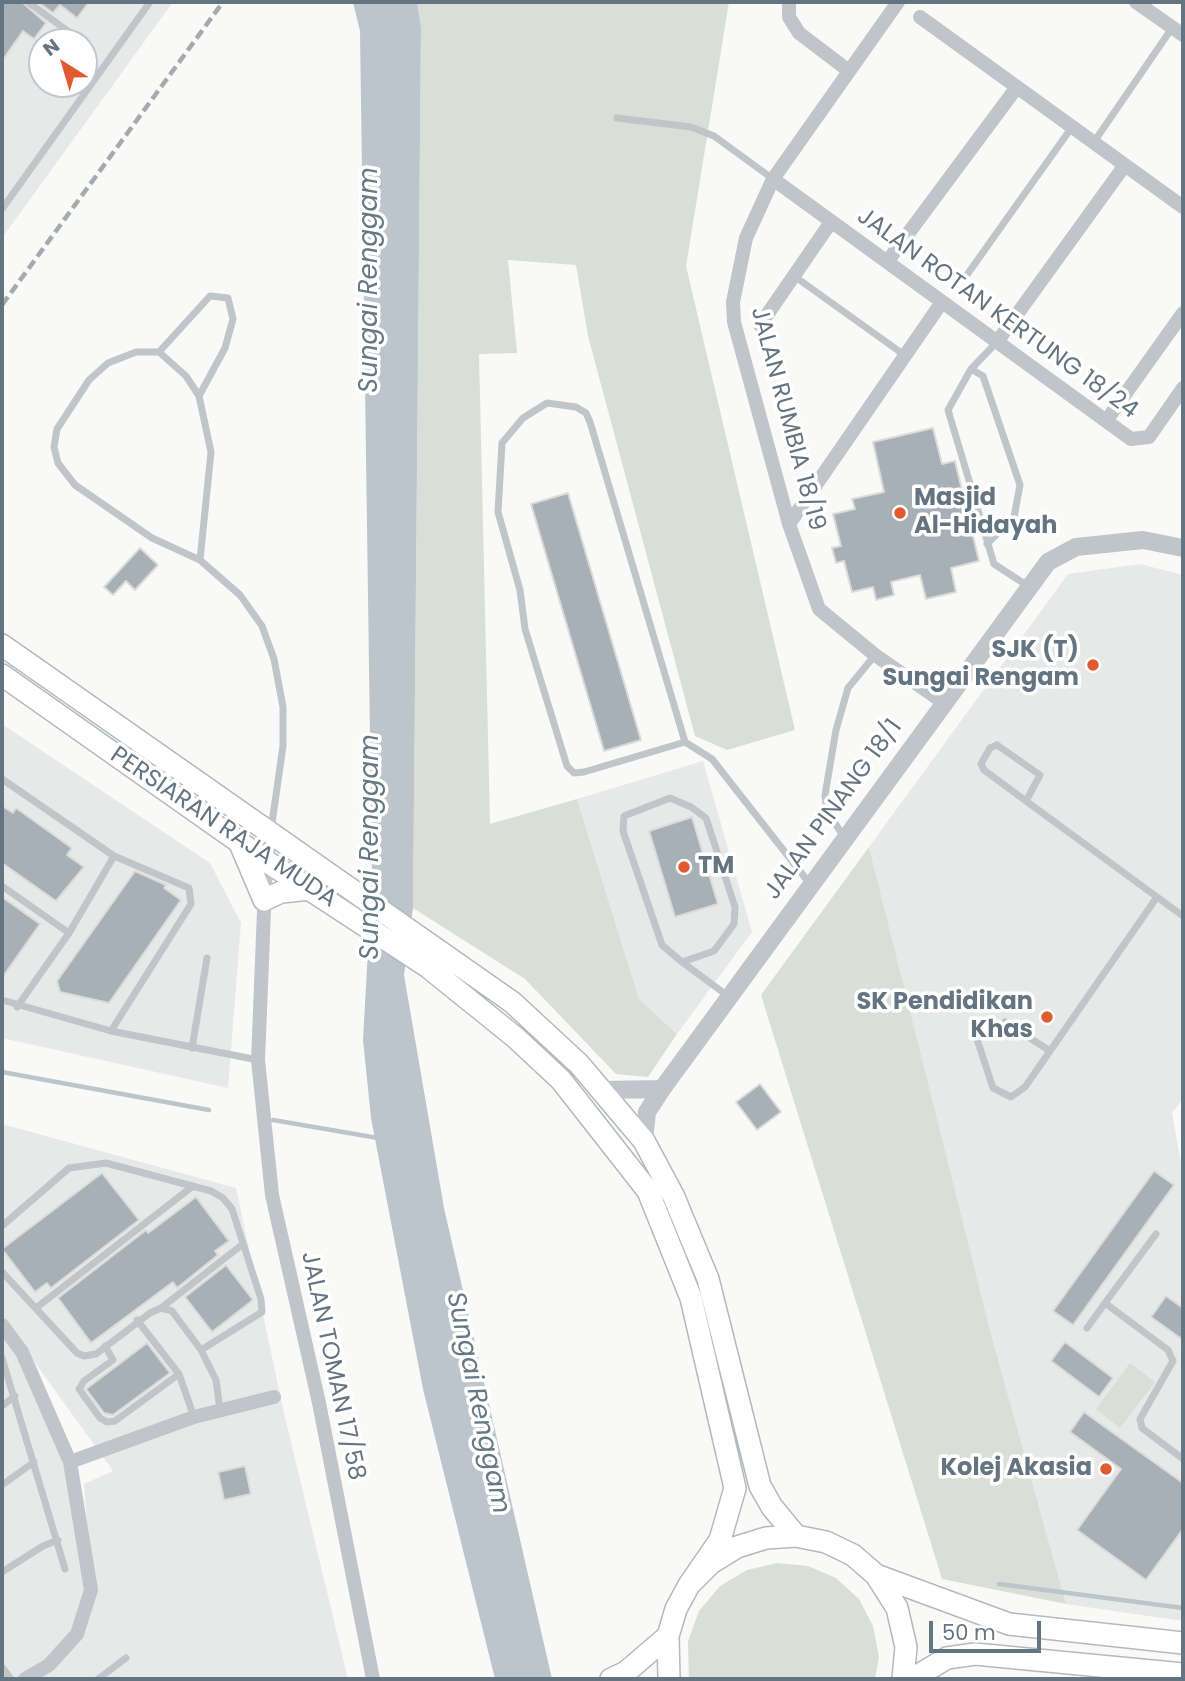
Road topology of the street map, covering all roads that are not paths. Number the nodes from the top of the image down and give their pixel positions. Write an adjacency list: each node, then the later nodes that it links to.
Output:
1 (28, 2): 7 (lane)
2 (150, 2): 17 (lane)
3 (789, 2): 9 (street)
4 (898, 2): 9 (street, JALAN RUMBIA 18/19)
5 (1136, 2): 8 (street)
6 (920, 17): 10 (street)
7 (63, 28)
8 (1178, 31): 13 (lane)
9 (849, 71): 15 (street, JALAN RUMBIA 18/19)
10 (1017, 87): 12 (street); 19 (street)
11 (617, 118): 15 (lane)
12 (1072, 127): 13 (street); 21 (lane)
13 (1094, 142): 14 (street)
14 (1125, 165): 16 (street); 25 (street)
15 (773, 179): 18 (street, JALAN ROTAN KERTUNG 18/24); 32 (street, JALAN RUMBIA 18/19)
16 (1183, 207)
17 (2, 209)
18 (831, 222): 19 (street, JALAN ROTAN KERTUNG 18/24); 20 (street)
19 (887, 262): 22 (street, JALAN ROTAN KERTUNG 18/24)
20 (794, 276): 24 (street); 27 (lane)
21 (964, 279)
22 (942, 302): 25 (street, JALAN ROTAN KERTUNG 18/24); 27 (street)
23 (1183, 313): 31 (street)
24 (760, 325)
25 (997, 342): 28 (lane); 31 (street, JALAN ROTAN KERTUNG 18/24)
26 (159, 352): 30 (lane); 30 (lane); 35 (lane)
27 (903, 354): 32 (street)
28 (971, 369): 33 (lane); 33 (lane)
29 (1183, 388): 31 (street, JALAN ROTAN KERTUNG 18/24)
30 (199, 396): 35 (lane)
31 (1106, 421)
32 (789, 524): 38 (street, JALAN RUMBIA 18/19)
33 (987, 544): 36 (lane)
34 (1183, 548): 36 (street, JALAN PINANG 18/1)
35 (200, 560): 44 (lane)
36 (1028, 586): 40 (street, JALAN PINANG 18/1)
37 (2, 645): 44 (main road, PERSIARAN RAJA MUDA)
38 (875, 655): 40 (street, JALAN RUMBIA 18/19); 45 (lane)
39 (2, 675): 46 (main road, PERSIARAN RAJA MUDA)
40 (943, 702): 45 (street, JALAN PINANG 18/1)
41 (685, 742): 41 (lane); 49 (lane)
42 (2, 779): 47 (lane)
43 (1026, 801): 43 (lane); 52 (lane)
44 (271, 831): 48 (street, JALAN TOMAN 17/58); 68 (main road, PERSIARAN RAJA MUDA)
45 (845, 838): 49 (street, JALAN PINANG 18/1)
46 (237, 841): 48 (main road, PERSIARAN RAJA MUDA); 53 (main road)
47 (114, 856): 55 (lane); 62 (lane)
48 (266, 861): 51 (main road, PERSIARAN RAJA MUDA); 53 (street, JALAN TOMAN 17/58)
49 (810, 885): 58 (street, JALAN PINANG 18/1)
50 (2, 886): 55 (lane)
51 (310, 889): 53 (main road); 99 (main road, PERSIARAN RAJA MUDA)
52 (1157, 897): 54 (lane); 65 (lane)
53 (264, 900): 66 (street, JALAN TOMAN 17/58)
54 (1183, 916)
55 (69, 933): 60 (lane)
56 (207, 958): 64 (lane)
57 (682, 962): 57 (lane); 58 (lane)
58 (729, 997): 67 (street, JALAN PINANG 18/1)
59 (2, 1000): 60 (lane)
60 (17, 1007): 62 (lane)
61 (1005, 1022): 65 (lane)
62 (111, 1031): 64 (lane)
63 (976, 1035): 65 (lane)
64 (192, 1048): 66 (lane)
65 (1050, 1051)
66 (258, 1060): 108 (street, JALAN TOMAN 17/58)
67 (662, 1089): 68 (street); 69 (street, JALAN PINANG 18/1)
68 (601, 1090): 69 (main road, PERSIARAN RAJA MUDA)
69 (644, 1141): 94 (main road, PERSIARAN RAJA MUDA)
70 (193, 1186): 71 (lane); 73 (lane); 76 (lane)
71 (2, 1226)
72 (1156, 1234): 75 (lane)
73 (243, 1244): 77 (lane); 82 (lane)
74 (2, 1272): 76 (lane)
75 (1105, 1303): 80 (lane); 90 (lane)
76 (36, 1308): 81 (lane)
77 (161, 1308): 78 (lane); 82 (lane)
78 (137, 1320): 81 (lane); 84 (lane)
79 (2, 1325): 92 (street)
80 (1087, 1328)
81 (105, 1346): 84 (lane)
82 (201, 1350): 88 (lane)
83 (2, 1358): 85 (lane)
84 (178, 1374): 89 (lane)
85 (15, 1396): 87 (lane); 91 (lane)
86 (274, 1397): 88 (street)
87 (2, 1406)
88 (220, 1410): 89 (street)
89 (194, 1417): 92 (street)
90 (1183, 1459)
91 (34, 1462): 93 (lane); 95 (lane)
92 (70, 1462): 106 (street)
93 (2, 1485)
94 (796, 1536): 98 (main road); 99 (main road)
95 (58, 1540): 96 (lane); 97 (lane)
96 (65, 1569)
97 (2, 1573)
98 (876, 1575): 101 (main road); 111 (main road)
99 (690, 1585): 100 (main road)
100 (668, 1636): 109 (main road); 110 (main road)
101 (1183, 1643)
102 (126, 1658): 107 (lane)
103 (2, 1667): 105 (lane)
104 (1183, 1674): 112 (main road)
105 (11, 1679)
106 (25, 1679)
107 (98, 1679)
108 (373, 1679)
109 (611, 1679)
110 (669, 1679)
111 (903, 1679)
112 (912, 1679)

